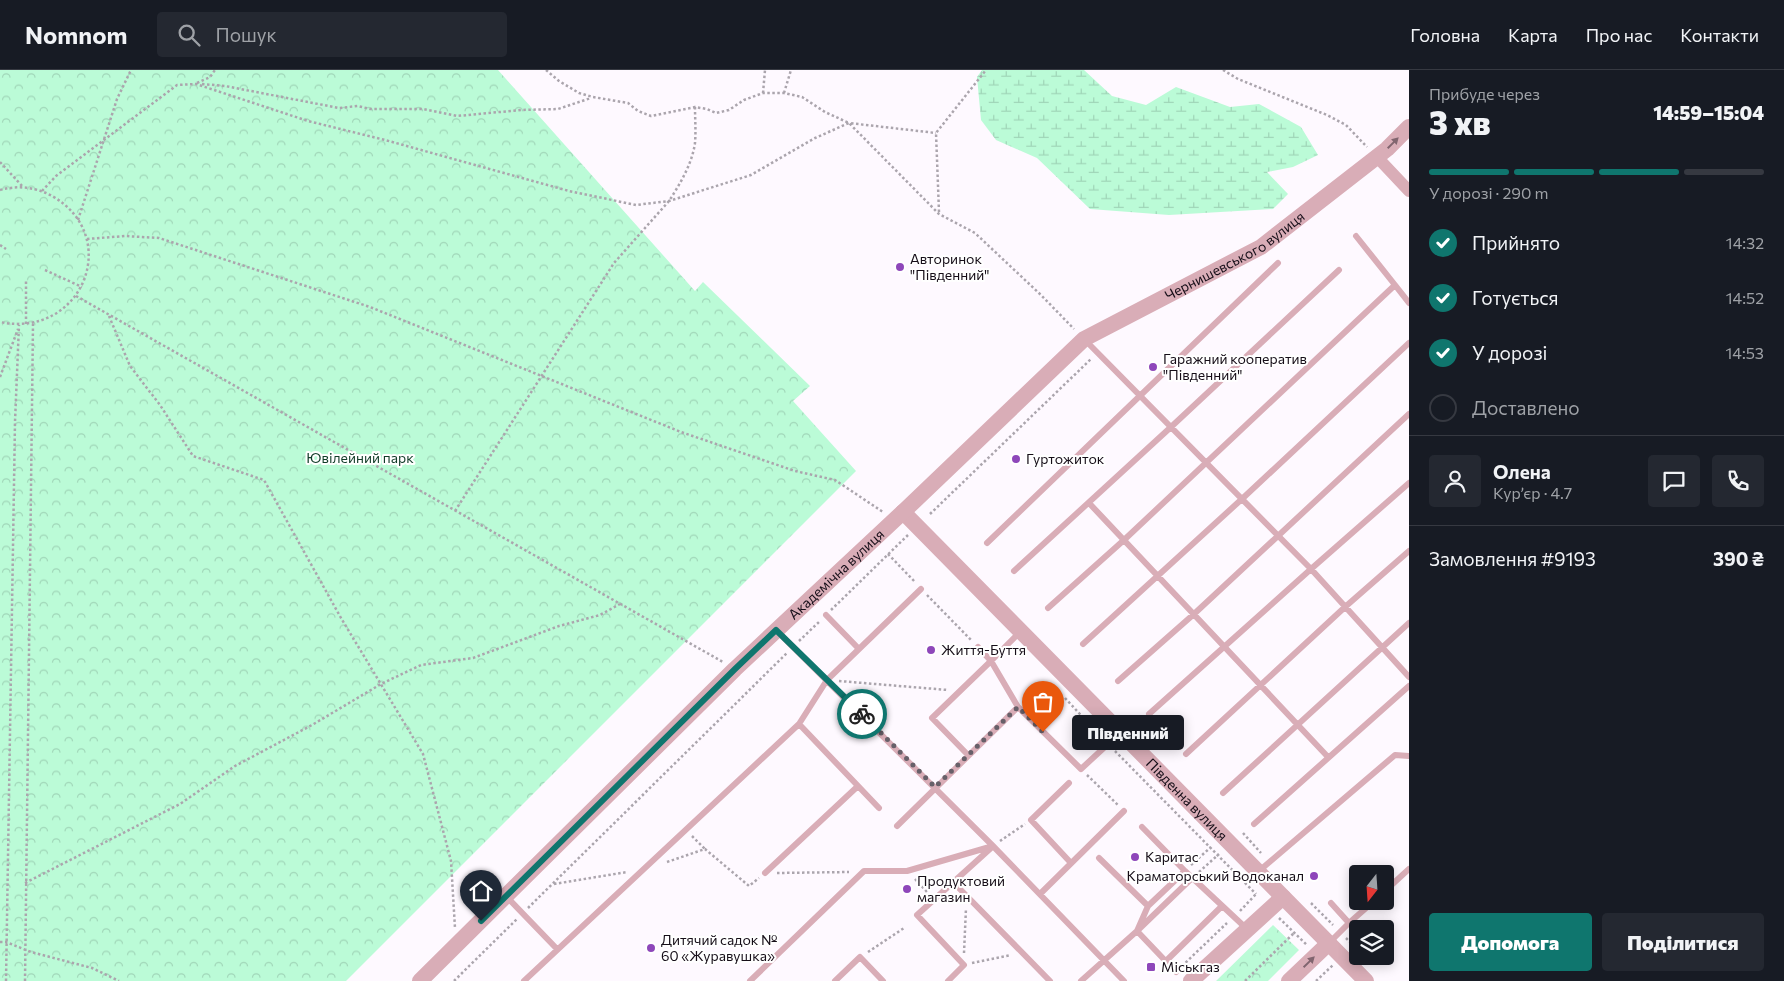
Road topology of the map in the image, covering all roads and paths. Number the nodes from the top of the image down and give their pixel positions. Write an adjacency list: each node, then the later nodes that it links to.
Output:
1 (131, 70): 16 (path)
2 (216, 70): 8 (path)
3 (546, 70): 11 (path)
4 (765, 70): 9 (path)
5 (791, 70): 10 (path)
6 (986, 70): 15 (path)
7 (1223, 70): 17 (path)
8 (196, 84): 11 (path); 16 (path); 24 (path)
9 (764, 93): 10 (path); 12 (path)
10 (784, 93): 13 (path)
11 (593, 97): 12 (path)
12 (696, 107): 24 (path)
13 (848, 123): 15 (path); 24 (path); 25 (path)
14 (1409, 127): 17 (street, Чернишевського вулиця, one-way to 14)
15 (936, 133): 25 (path)
16 (105, 138): 21 (path); 26 (path)
17 (1377, 157): 22 (street); 23 (lane); 44 (street, Чернишевського вулиця)
18 (0, 162): 19 (path)
19 (23, 187): 20 (path); 21 (path)
20 (1, 189)
21 (42, 191): 26 (path)
22 (1409, 191)
23 (1409, 200)
24 (669, 201): 47 (path)
25 (939, 214): 44 (path)
26 (78, 220): 28 (path)
27 (1356, 236): 35 (lane)
28 (87, 240): 36 (path); 47 (path)
29 (0, 245): 30 (path)
30 (6, 249)
31 (1278, 263): 49 (lane)
32 (45, 270): 36 (path)
33 (1339, 270): 51 (lane)
34 (26, 280): 41 (path)
35 (1395, 285): 38 (lane); 52 (lane)
36 (82, 287): 37 (path)
37 (76, 296): 39 (path); 42 (path)
38 (1409, 303)
39 (109, 315): 56 (path); 88 (path)
40 (0, 322): 43 (path)
41 (26, 324): 42 (path); 43 (path)
42 (33, 324): 131 (path)
43 (19, 325): 48 (path); 153 (path)
44 (1084, 339): 46 (lane); 58 (street, Академічна вулиця)
45 (1409, 343): 54 (lane)
46 (1097, 353): 49 (lane); 57 (path)
47 (542, 376): 56 (path); 58 (path)
48 (0, 377)
49 (1141, 396): 51 (lane); 62 (lane)
50 (1409, 414): 60 (lane)
51 (1171, 427): 52 (lane); 55 (lane)
52 (1206, 463): 54 (lane); 61 (lane)
53 (1409, 483): 65 (lane)
54 (1243, 498): 60 (lane); 67 (lane)
55 (1089, 503): 61 (lane); 66 (lane)
56 (455, 511): 69 (path)
57 (930, 514)
58 (899, 516): 75 (street, Академічна вулиця); 76 (street, Південна вулиця)
59 (909, 535): 64 (path)
60 (1278, 535): 65 (lane); 72 (lane)
61 (1124, 540): 67 (lane); 71 (lane)
62 (987, 543)
63 (1409, 551): 70 (lane)
64 (888, 554): 68 (path); 73 (path)
65 (1311, 568): 70 (lane); 80 (lane)
66 (1014, 571)
67 (1158, 576): 72 (lane); 77 (lane)
68 (921, 589): 79 (path); 82 (lane)
69 (620, 604): 84 (path); 88 (path)
70 (1345, 607): 81 (lane); 89 (lane)
71 (1048, 608)
72 (1194, 614): 80 (lane); 87 (lane)
73 (826, 615): 78 (path); 82 (lane)
74 (1409, 622): 81 (lane)
75 (776, 630): 78 (lane); 84 (street, Академічна вулиця)
76 (1021, 631): 83 (lane); 97 (street, Південна вулиця)
77 (1083, 644)
78 (794, 646): 86 (lane); 133 (path)
79 (978, 647): 83 (lane)
80 (1225, 647): 89 (lane); 94 (lane)
81 (1382, 648): 85 (lane); 96 (lane)
82 (859, 649): 86 (lane)
83 (991, 661): 91 (lane); 93 (lane)
84 (735, 669): 135 (street, Академічна вулиця)
85 (1409, 676)
86 (827, 680): 91 (path); 95 (lane); 106 (lane)
87 (1118, 681)
88 (380, 684): 131 (path); 155 (path)
89 (1261, 684): 96 (lane); 99 (lane)
90 (1409, 686): 102 (lane)
91 (960, 691): 100 (lane)
92 (1063, 696): 98 (path)
93 (1018, 707): 100 (lane); 103 (lane)
94 (1149, 714)
95 (799, 724): 105 (lane); 114 (lane)
96 (1298, 725): 102 (lane); 107 (lane)
97 (1121, 732): 98 (lane); 115 (street, Південна вулиця)
98 (1108, 744): 103 (lane); 117 (path)
99 (1186, 754)
100 (968, 755): 106 (lane)
101 (1409, 756): 127 (lane)
102 (1328, 757): 111 (lane)
103 (1081, 769): 109 (path)
104 (1069, 783): 110 (lane)
105 (858, 786): 108 (lane); 128 (lane)
106 (935, 787): 112 (lane); 116 (lane)
107 (1223, 793)
108 (879, 808)
109 (1124, 811): 121 (lane)
110 (1031, 820): 116 (path); 121 (lane)
111 (1254, 824)
112 (897, 826)
113 (1142, 827): 126 (lane)
114 (686, 830): 118 (path); 122 (lane)
115 (1222, 836): 117 (path); 127 (street, Південна вулиця)
116 (993, 846): 124 (lane); 130 (lane); 134 (lane)
117 (1210, 847): 119 (path); 126 (path)
118 (705, 849): 122 (path); 128 (path)
119 (1218, 855): 129 (path); 144 (path)
120 (1099, 858): 140 (lane)
121 (1071, 863): 134 (lane)
122 (643, 869): 133 (path); 157 (lane)
123 (1409, 869): 132 (lane)
124 (908, 871): 125 (lane); 138 (path)
125 (864, 872): 128 (path); 172 (lane)
126 (1185, 872): 129 (lane); 140 (lane)
127 (1258, 872): 137 (street, Південна вулиця)
128 (765, 873)
129 (1192, 878): 141 (lane); 150 (lane)
130 (953, 882): 136 (lane); 138 (lane)
131 (26, 883): 158 (path)
132 (1394, 883)
133 (552, 884): 143 (path)
134 (1040, 894): 161 (lane)
135 (506, 896): 143 (lane); 155 (street, Академічна вулиця)
136 (966, 896): 159 (lane); 164 (path)
137 (1283, 897): 149 (street); 154 (street, Південна вулиця)
138 (934, 900): 164 (lane)
139 (1331, 903): 147 (lane)
140 (1148, 906): 150 (lane)
141 (1222, 906): 144 (lane); 162 (lane)
142 (1364, 910): 146 (lane)
143 (522, 914): 157 (lane); 170 (path)
144 (1234, 917): 149 (lane); 165 (path)
145 (1279, 918): 151 (path)
146 (1352, 920)
147 (1349, 923): 154 (lane)
148 (904, 928): 160 (path)
149 (1247, 930): 179 (street)
150 (1137, 931): 161 (lane); 162 (lane)
151 (1294, 933): 156 (path); 180 (path)
152 (0, 942): 153 (path)
153 (6, 942): 158 (path); 166 (path)
154 (1329, 942): 181 (street, one-way to 154); 183 (street, Південна вулиця)
155 (456, 946): 169 (street, Академічна вулиця)
156 (1308, 946)
157 (557, 949): 171 (lane)
158 (26, 950): 167 (path); 168 (path)
159 (1022, 953): 164 (path); 176 (lane)
160 (860, 957): 173 (lane); 174 (lane)
161 (1105, 960): 177 (lane); 178 (lane)
162 (1166, 961): 165 (lane)
163 (1335, 962): 182 (path)
164 (964, 965): 175 (lane)
165 (1176, 972)
166 (6, 981)
167 (25, 981)
168 (119, 981)
169 (420, 981)
170 (454, 981)
171 (524, 981)
172 (750, 981)
173 (835, 981)
174 (883, 981)
175 (948, 981)
176 (1050, 981)
177 (1081, 981)
178 (1124, 981)
179 (1191, 981)
180 (1245, 981)
181 (1289, 981)
182 (1316, 981)
183 (1366, 981)

